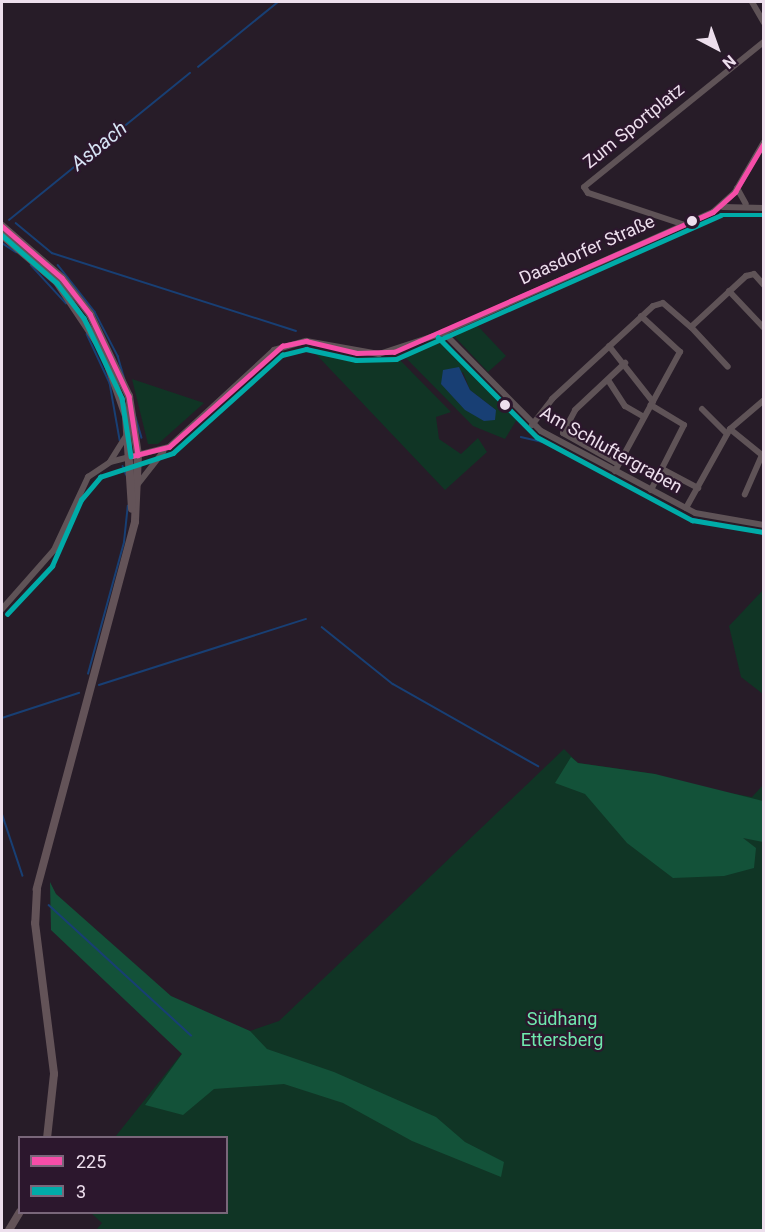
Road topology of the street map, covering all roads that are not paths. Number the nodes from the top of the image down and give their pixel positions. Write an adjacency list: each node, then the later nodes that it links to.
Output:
1 (752, 2): 2 (street)
2 (764, 23)
3 (764, 42): 9 (street, Zum Sportplatz)
4 (764, 142): 5 (street, Daasdorfer Straße)
5 (737, 188): 6 (street); 7 (street, Daasdorfer Straße)
6 (746, 204): 7 (street); 8 (street)
7 (719, 208): 9 (street, Daasdorfer Straße)
8 (764, 208)
9 (682, 224): 17 (street, Daasdorfer Straße)
10 (2, 226): 30 (main road)
11 (2, 234): 27 (main road)
12 (764, 285): 13 (street)
13 (729, 291): 15 (street); 16 (street)
14 (641, 316): 15 (street); 18 (street); 23 (street)
15 (691, 327): 20 (street)
16 (764, 328)
17 (443, 332): 26 (street, Am Schluftergraben); 29 (street, Daasdorfer Straße)
18 (609, 346): 19 (street); 26 (street)
19 (625, 363): 21 (street); 23 (street)
20 (728, 367)
21 (608, 380): 25 (street); 32 (street)
22 (762, 402): 28 (street)
23 (652, 404): 25 (street); 33 (street)
24 (702, 409): 28 (street)
25 (644, 417): 32 (street)
26 (532, 425): 32 (street, Am Schluftergraben)
27 (128, 429): 30 (main road); 31 (street)
28 (729, 432): 35 (street); 37 (street)
29 (165, 449): 30 (street); 34 (street)
30 (135, 456): 31 (street); 34 (main road); 40 (main road)
31 (110, 462): 41 (street)
32 (617, 467): 36 (street, Am Schluftergraben)
33 (662, 469): 35 (street); 36 (street)
34 (138, 484): 40 (main road)
35 (698, 488): 38 (street)
36 (651, 490): 38 (street, Am Schluftergraben)
37 (745, 494)
38 (686, 508): 39 (street, Am Schluftergraben)
39 (764, 525)
40 (130, 540): 42 (main road)
41 (2, 609)
42 (47, 1136)
43 (19, 1214): 44 (main road)
44 (9, 1230)

